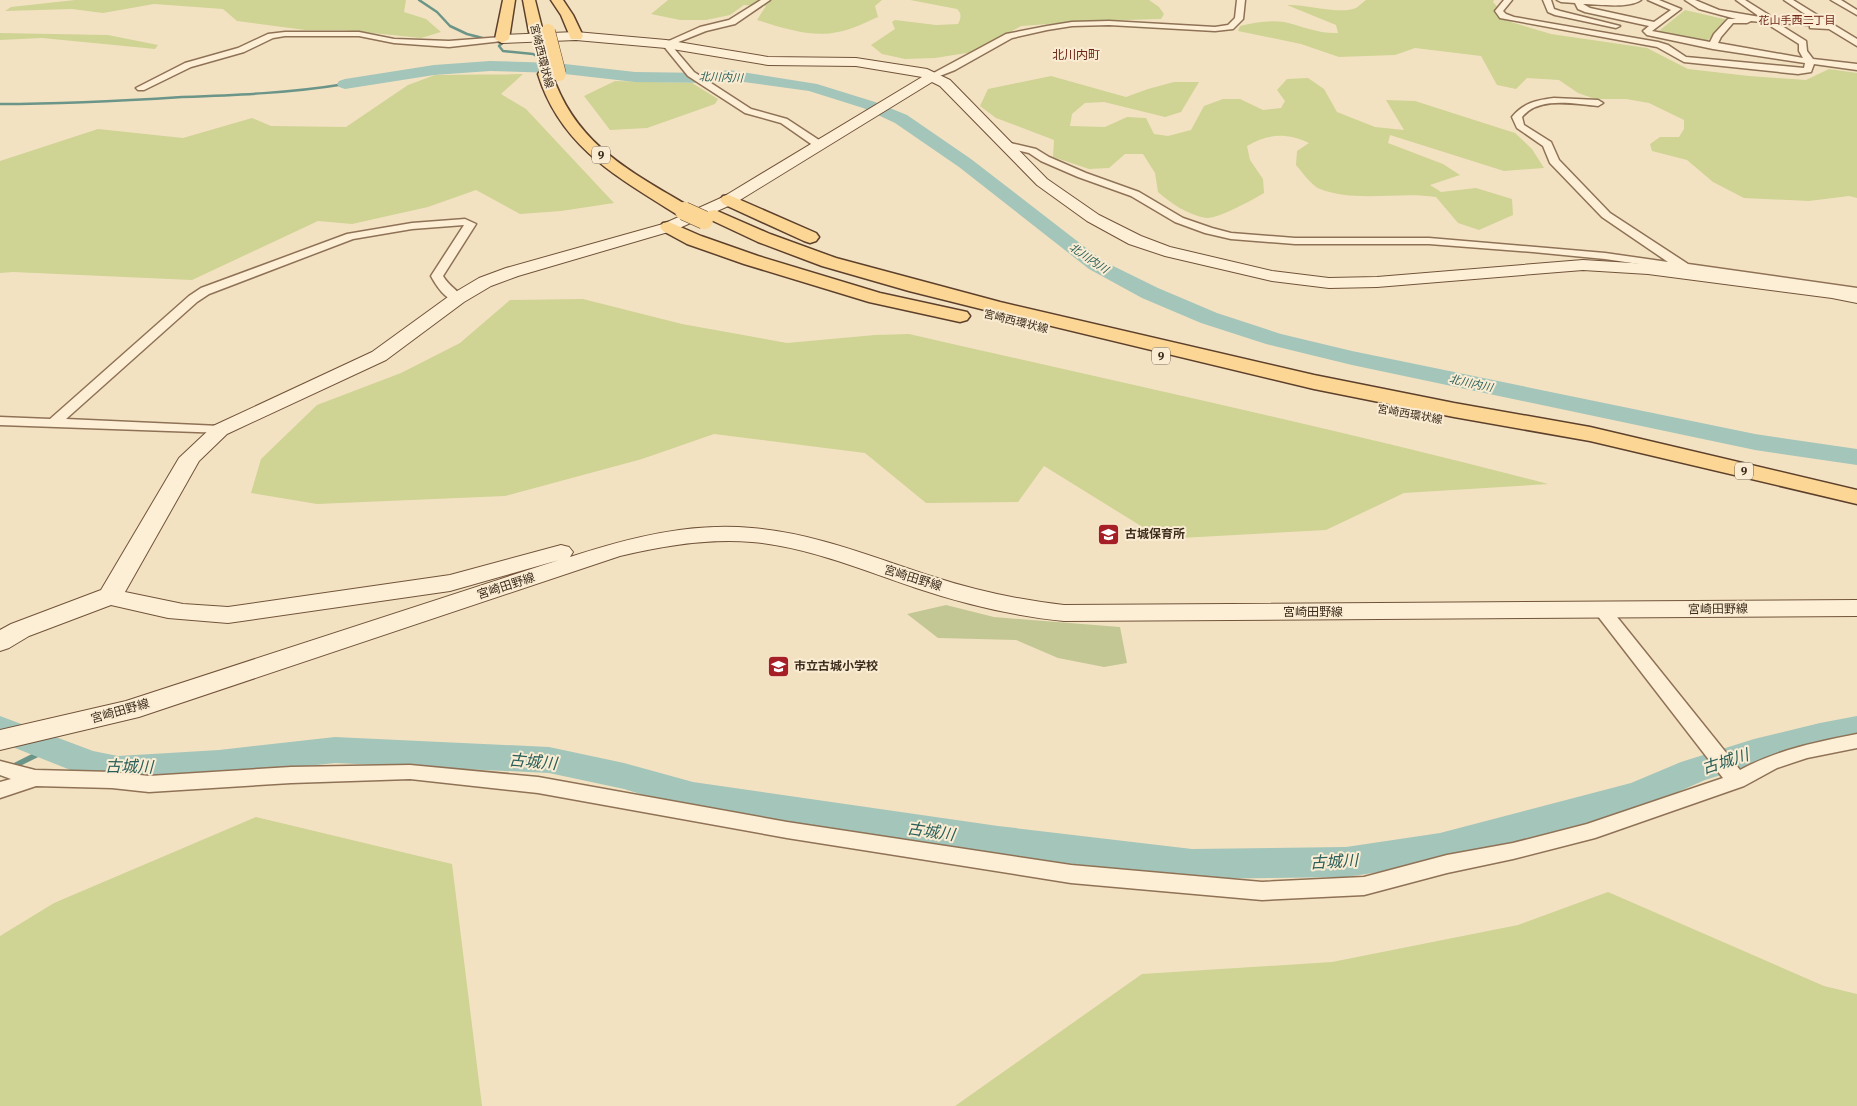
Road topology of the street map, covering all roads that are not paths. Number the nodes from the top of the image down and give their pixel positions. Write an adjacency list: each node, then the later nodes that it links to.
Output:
1 (509, 0): 26 (main road)
2 (529, 0): 21 (main road, 宮崎西環状線 / 9)
3 (541, 0): 21 (main road, 宮崎西環状線 / 9)
4 (557, 0): 24 (main road)
5 (766, 0): 28 (street)
6 (1241, 0): 33 (street)
7 (1508, 0): 23 (street)
8 (1547, 0): 20 (street)
9 (1561, 0): 16 (street)
10 (1638, 0): 16 (street)
11 (1652, 0): 19 (street)
12 (1689, 0): 18 (street)
13 (1740, 0): 18 (street)
14 (1788, 0): 18 (street)
15 (1835, 0): 17 (street)
16 (1577, 1): 19 (street)
17 (1857, 13)
18 (1772, 22): 25 (street); 27 (street); 30 (street)
19 (1656, 24): 22 (street)
20 (1627, 29)
21 (542, 32): 38 (main road, 宮崎西環状線 / 9)
22 (1646, 32): 23 (street); 29 (street)
23 (1636, 35): 31 (street)
24 (576, 36): 26 (street); 28 (street)
25 (1717, 36): 29 (street); 30 (street)
26 (502, 39): 34 (street)
27 (1857, 43)
28 (666, 44): 33 (street); 36 (street)
29 (1713, 46): 31 (street)
30 (1807, 51): 31 (street)
31 (1810, 61): 32 (street)
32 (1857, 67)
33 (932, 76): 36 (street); 37 (street)
34 (141, 88)
35 (1598, 103): 40 (street)
36 (818, 144): 38 (street)
37 (1006, 145): 40 (street); 43 (street)
38 (706, 210): 39 (street); 44 (main road, 宮崎西環状線 / 9); 48 (main road, 宮崎西環状線 / 9)
39 (669, 227): 42 (street); 44 (main road)
40 (1687, 268): 41 (street)
41 (1857, 292)
42 (458, 298): 46 (street); 47 (street)
43 (1857, 298)
44 (1049, 330): 48 (main road, 宮崎西環状線 / 9)
45 (0, 421): 46 (street)
46 (54, 423): 47 (street)
47 (220, 430): 51 (street)
48 (1630, 444): 49 (main road, 宮崎西環状線 / 9)
49 (1857, 497)
50 (612, 551): 51 (street); 53 (street, 宮崎田野線); 55 (street, 宮崎田野線)
51 (110, 596): 54 (street)
52 (1857, 608): 53 (street, 宮崎田野線)
53 (1603, 611): 59 (street)
54 (0, 642)
55 (0, 740)
56 (1857, 741): 59 (street)
57 (0, 768): 58 (street)
58 (35, 778): 59 (street); 60 (street)
59 (1737, 781)
60 (0, 790)

